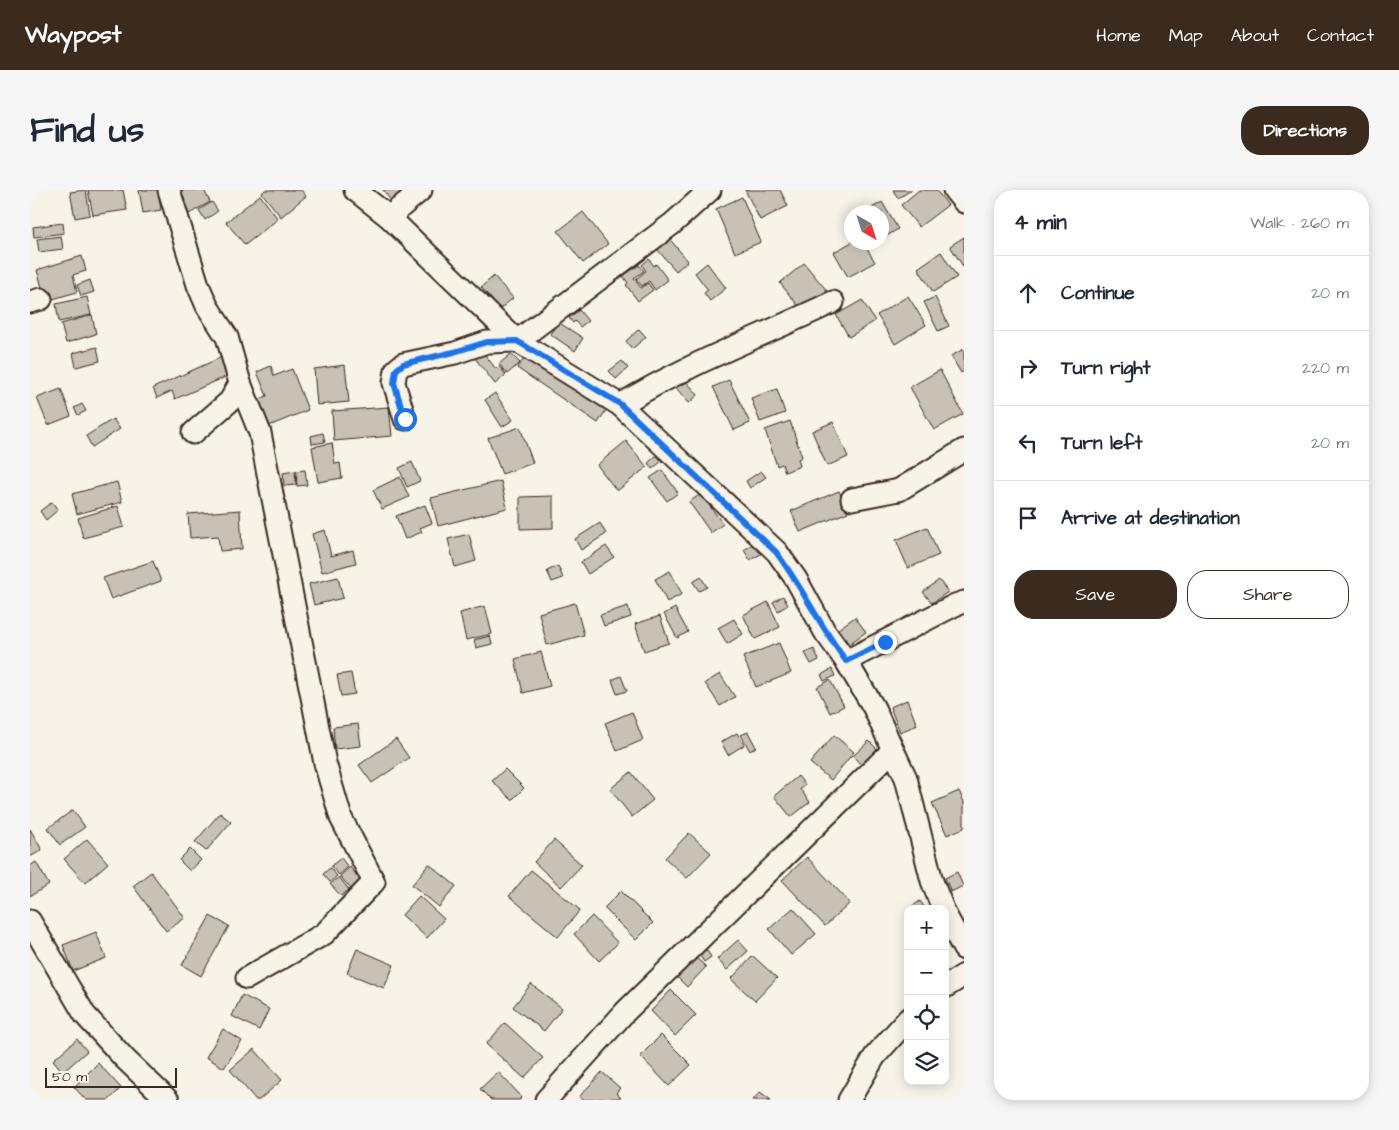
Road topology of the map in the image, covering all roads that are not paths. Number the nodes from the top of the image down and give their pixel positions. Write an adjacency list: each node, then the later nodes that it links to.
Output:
1 (169, 190): 10 (street)
2 (355, 190): 7 (street)
3 (421, 190): 7 (street)
4 (710, 190): 9 (street)
5 (954, 190): 6 (street)
6 (964, 202)
7 (389, 216): 9 (street)
8 (833, 302): 11 (street)
9 (517, 341): 11 (street); 12 (street)
10 (240, 383): 13 (street); 24 (street)
11 (620, 404): 17 (street)
12 (405, 419)
13 (192, 433)
14 (964, 450): 15 (street)
15 (852, 499)
16 (964, 602): 17 (street)
17 (846, 661): 18 (street)
18 (894, 750): 19 (street); 28 (street)
19 (941, 905)
20 (30, 921): 27 (street)
21 (949, 921): 22 (street)
22 (964, 949)
23 (964, 975): 25 (street)
24 (247, 978)
25 (949, 984)
26 (904, 1024): 29 (street)
27 (168, 1100)
28 (546, 1100)
29 (849, 1100)

